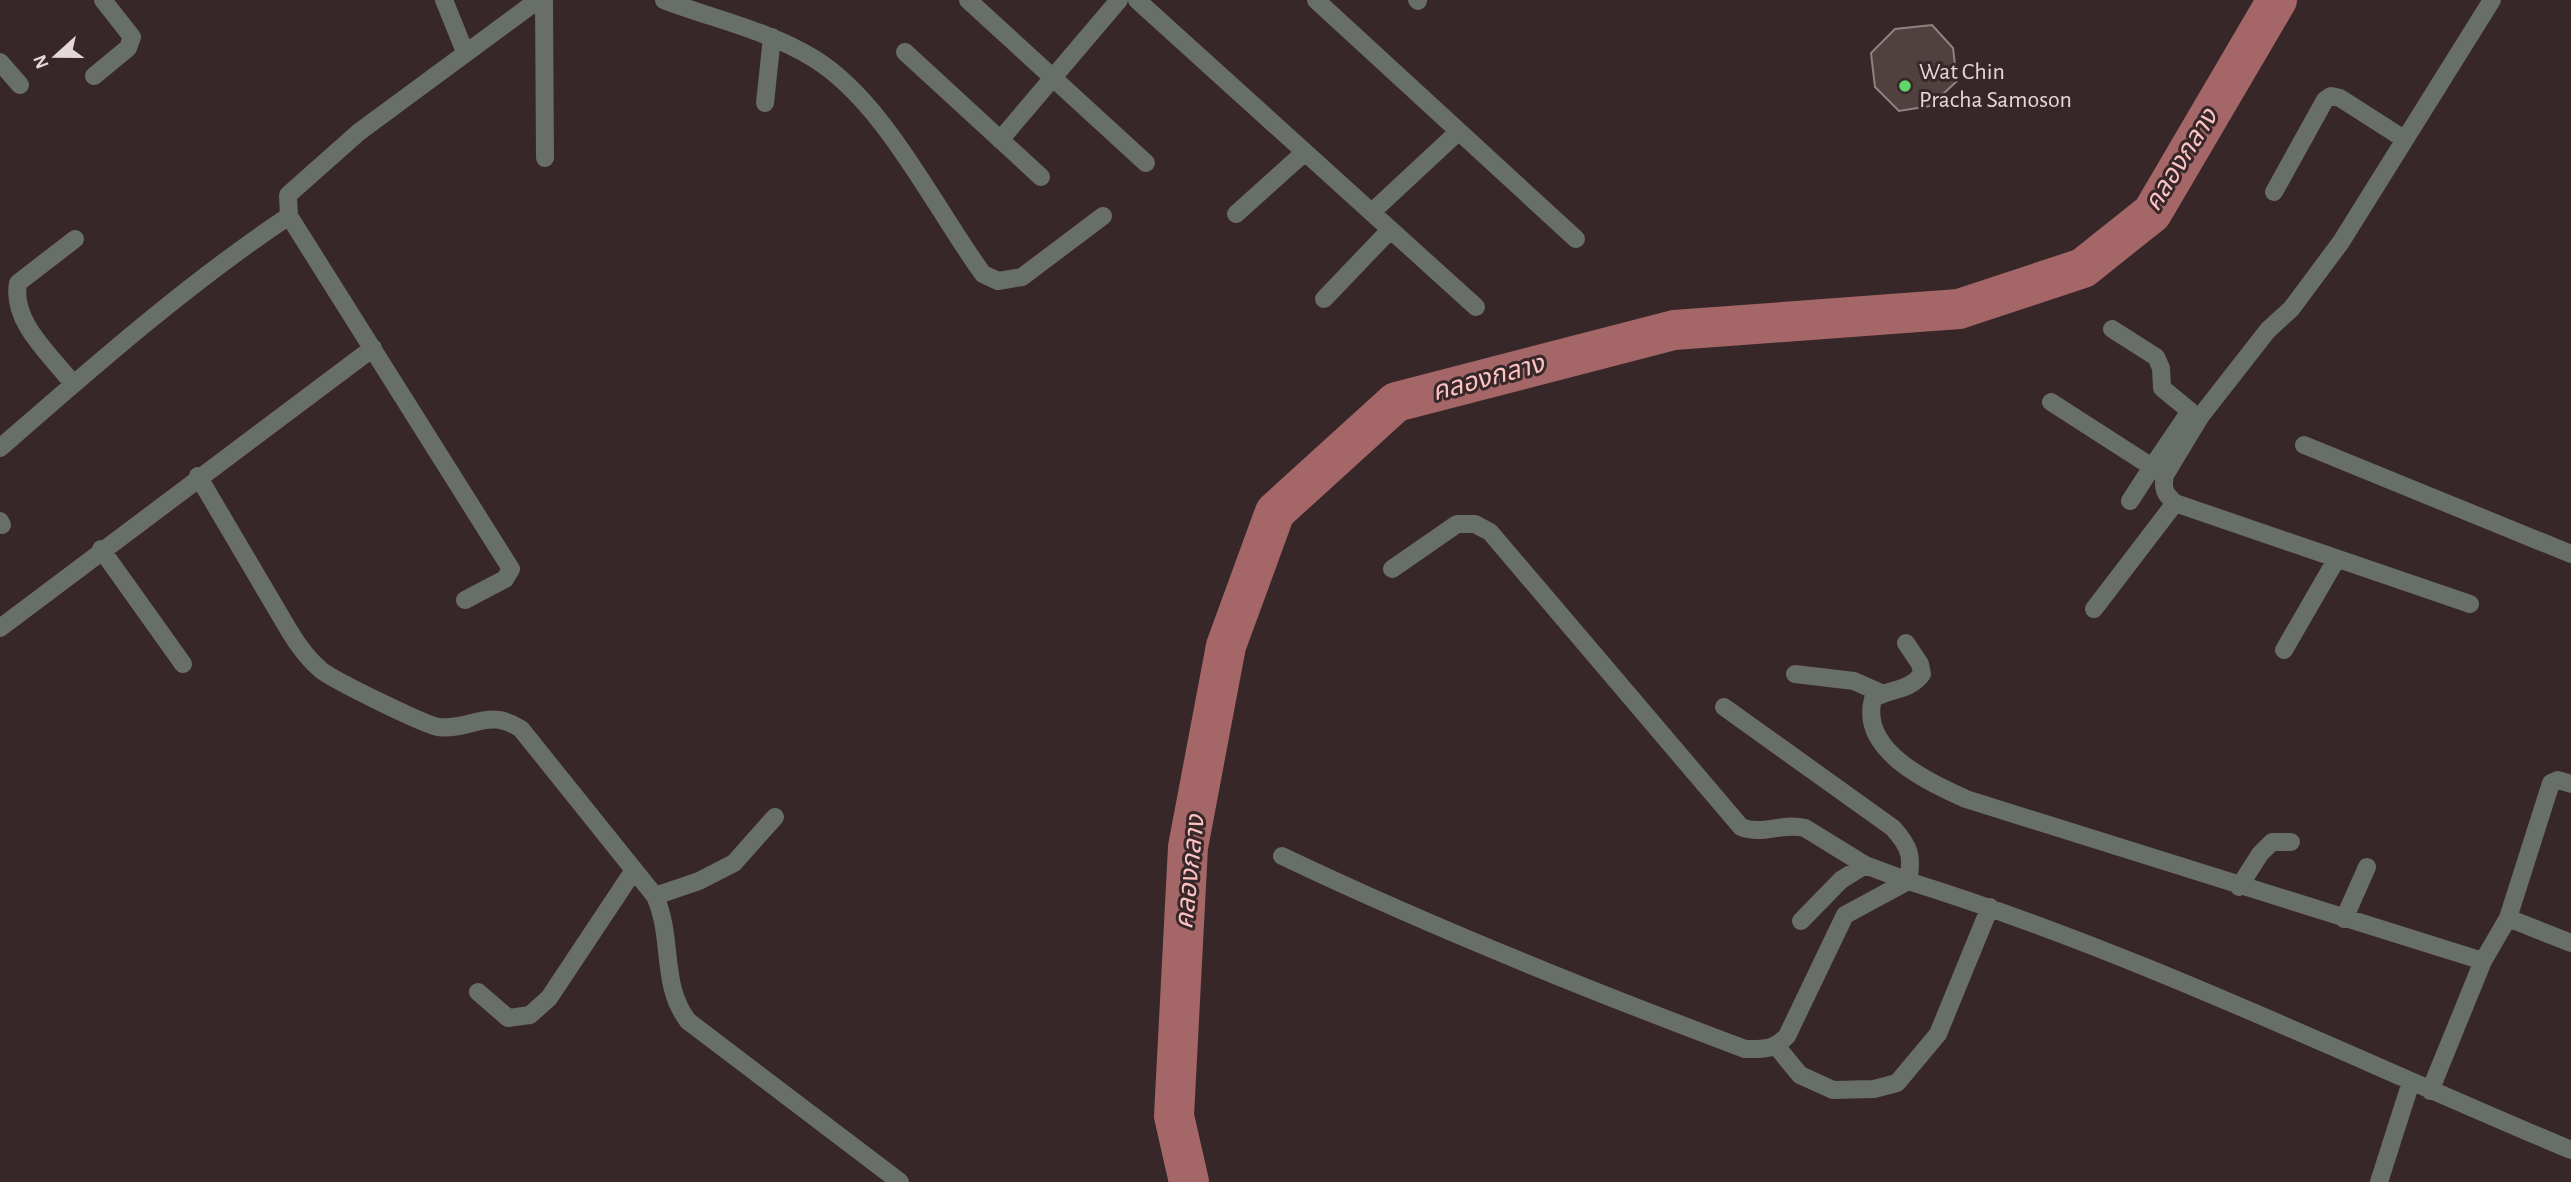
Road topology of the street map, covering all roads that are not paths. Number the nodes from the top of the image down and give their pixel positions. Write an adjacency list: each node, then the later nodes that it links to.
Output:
1 (103, 0): 15 (street)
2 (444, 0): 12 (street)
3 (538, 0): 12 (street)
4 (544, 0): 23 (street)
5 (664, 0): 11 (street)
6 (968, 0): 16 (street)
7 (1119, 0): 16 (street)
8 (1137, 0): 22 (street)
9 (1316, 0): 19 (street)
10 (2492, 0): 20 (street)
11 (772, 37): 18 (street); 30 (street)
12 (466, 52): 29 (street)
13 (905, 52): 21 (street)
14 (0, 62): 17 (street)
15 (94, 76)
16 (1053, 78): 21 (street); 24 (street)
17 (20, 85)
18 (765, 103)
19 (1458, 132): 27 (street); 33 (street)
20 (2404, 139): 26 (street); 42 (street)
21 (1000, 140): 25 (street)
22 (1305, 152): 27 (street); 28 (street)
23 (545, 158)
24 (1146, 163)
25 (1041, 177)
26 (2274, 192)
27 (1372, 212): 31 (street)
28 (1236, 214)
29 (289, 216): 37 (street); 38 (street)
30 (1103, 216)
31 (1390, 230): 34 (street); 35 (street)
32 (75, 239): 38 (street)
33 (1576, 240)
34 (1324, 299)
35 (1476, 307)
36 (2112, 329): 42 (street)
37 (373, 348): 43 (street); 50 (street)
38 (73, 384): 41 (street)
39 (2051, 402): 42 (street)
40 (2304, 445): 47 (street)
41 (0, 448)
42 (2158, 471): 44 (street); 45 (street)
43 (198, 476): 46 (street); 66 (street)
44 (2130, 501)
45 (2175, 503): 48 (street); 52 (street)
46 (101, 549): 53 (street); 56 (street)
47 (2571, 554)
48 (2336, 561): 51 (street); 55 (street)
49 (1392, 569): 64 (street)
50 (466, 600)
51 (2470, 604)
52 (2094, 609)
53 (0, 628)
54 (1906, 643): 58 (street)
55 (2284, 650)
56 (183, 664)
57 (1795, 674): 58 (street)
58 (1881, 693): 68 (street)
59 (1724, 707): 67 (street)
60 (2571, 784): 71 (street)
61 (775, 817): 69 (street)
62 (2291, 842): 68 (street)
63 (1282, 856): 77 (street)
64 (1866, 865): 67 (street); 73 (street)
65 (2367, 867): 72 (street)
66 (634, 870): 69 (street); 76 (street)
67 (1908, 881): 70 (street); 77 (street)
68 (2239, 887): 72 (street)
69 (654, 896): 81 (street)
70 (1990, 907): 77 (street); 78 (street)
71 (2508, 918): 74 (street); 75 (street)
72 (2344, 919): 75 (street)
73 (1801, 920)
74 (2571, 943)
75 (2483, 961): 79 (street)
76 (478, 992)
77 (1777, 1047)
78 (2411, 1082): 79 (street); 82 (street)
79 (2430, 1091): 80 (street)
80 (2571, 1150)
81 (900, 1182)
82 (2379, 1182)

